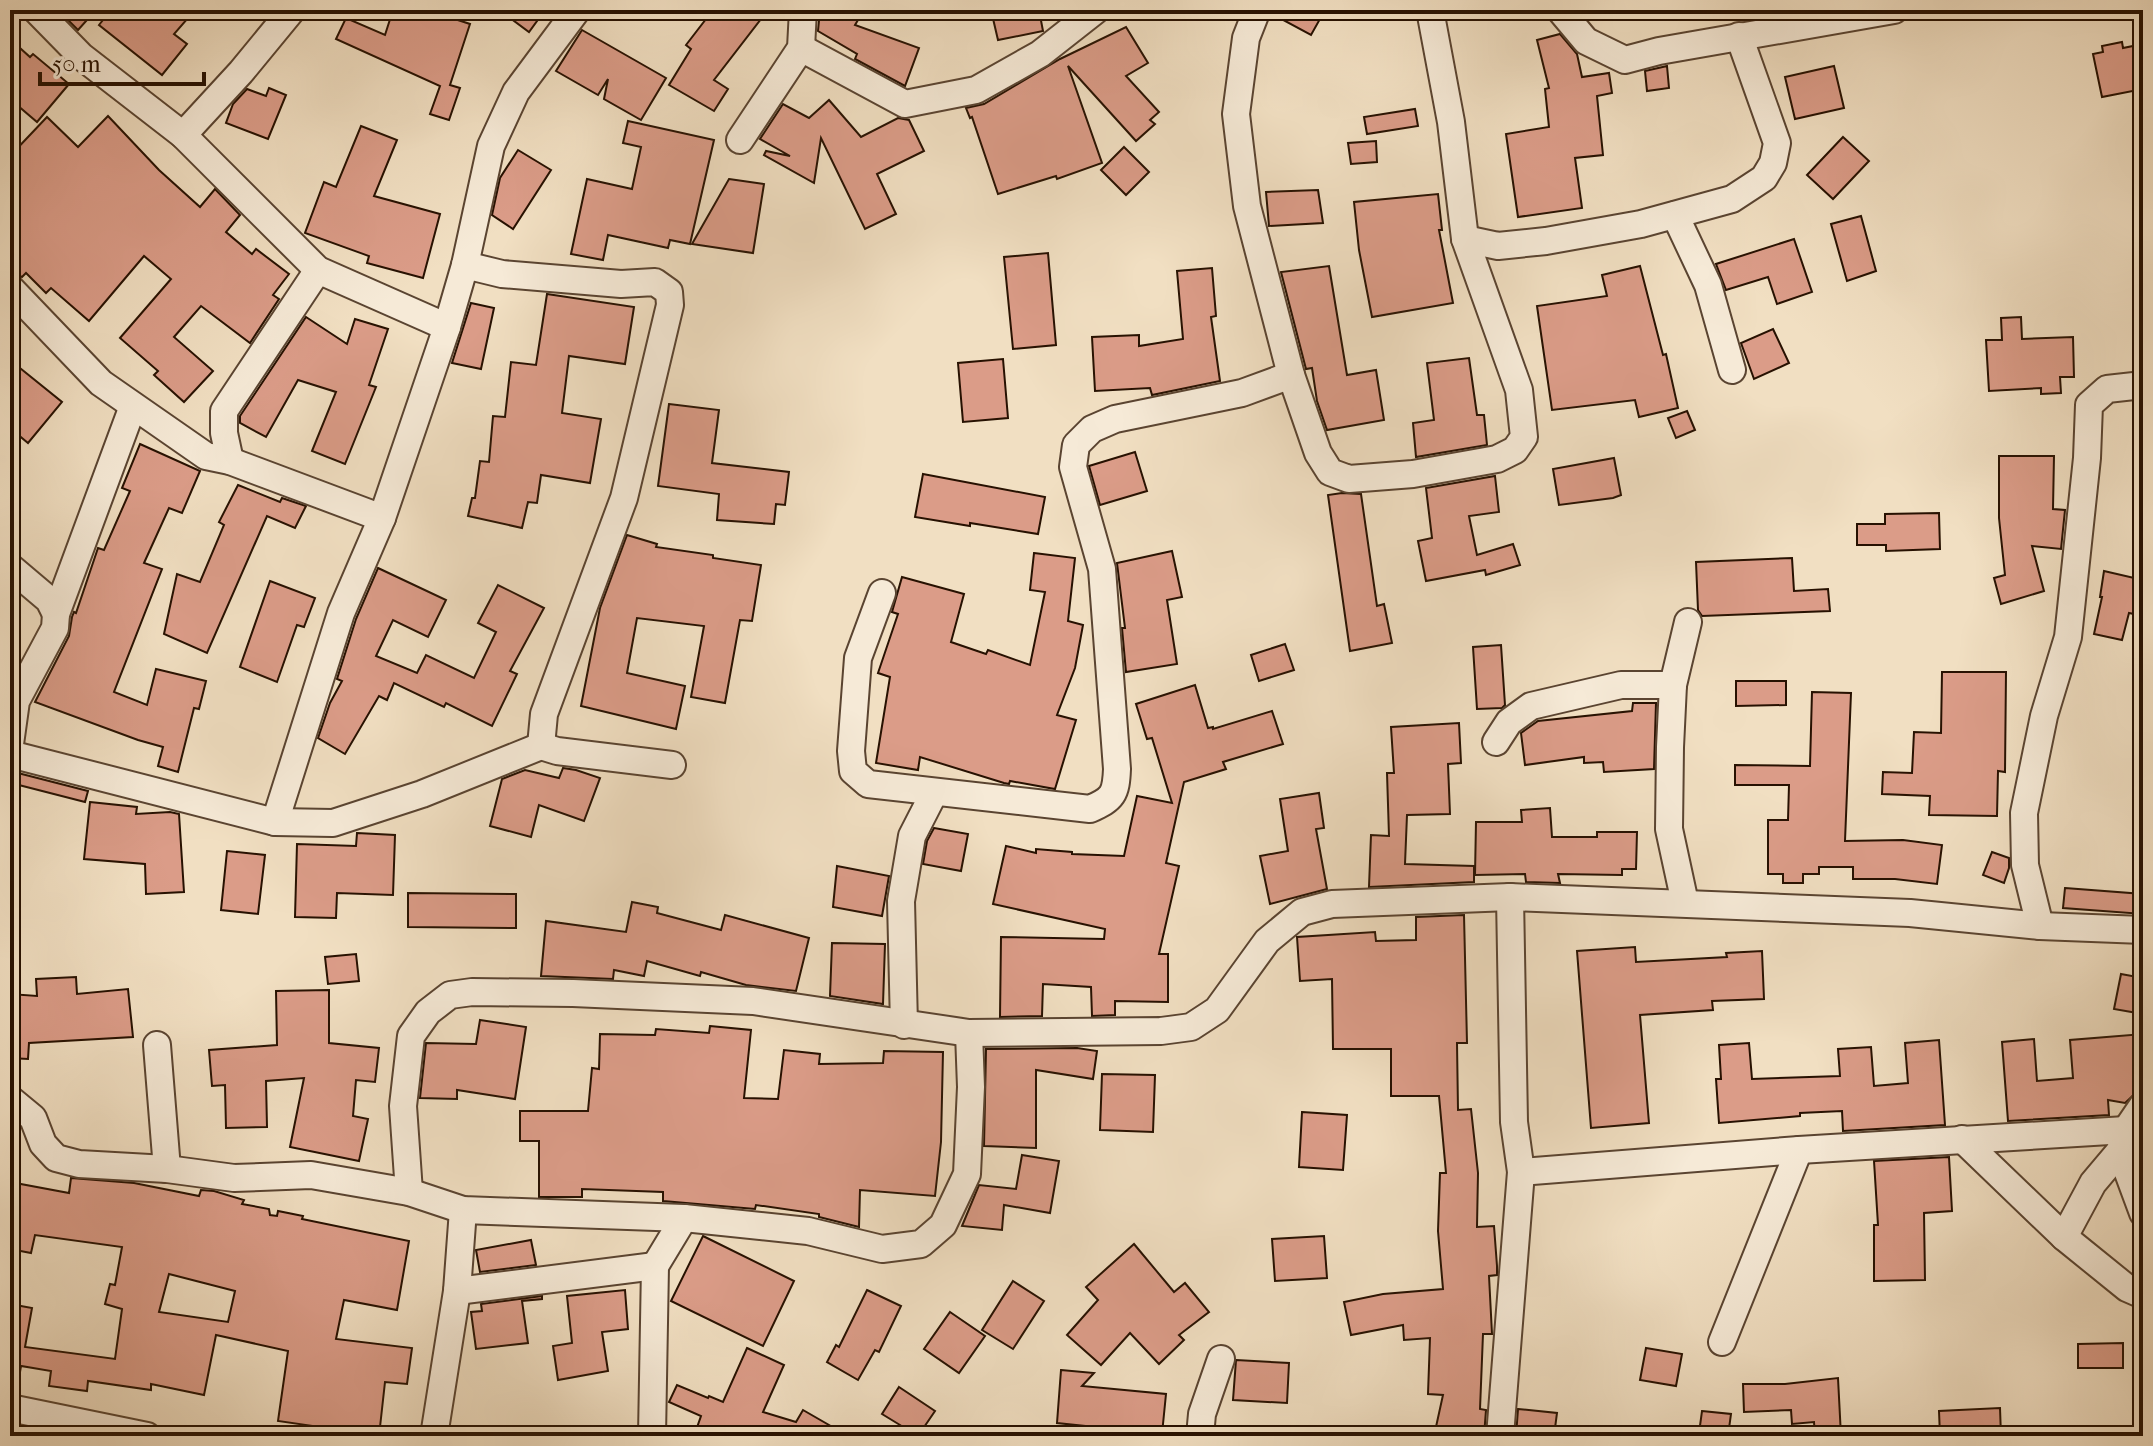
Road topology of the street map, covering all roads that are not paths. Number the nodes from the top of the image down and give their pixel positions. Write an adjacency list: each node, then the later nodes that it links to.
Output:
1 (36, 10): 12 (street)
2 (292, 10): 12 (street)
3 (577, 10): 16 (street)
4 (803, 10): 11 (street)
5 (1096, 10): 11 (street)
6 (1257, 10): 21 (street)
7 (1430, 10): 15 (street)
8 (1560, 10): 10 (street)
9 (1894, 10): 10 (street)
10 (1739, 36): 14 (street)
11 (801, 48): 13 (street)
12 (183, 135): 17 (street)
13 (740, 140)
14 (1675, 215): 15 (street); 20 (street)
15 (1465, 239): 21 (street)
16 (465, 265): 19 (street); 33 (street)
17 (318, 270): 19 (street); 24 (street)
18 (10, 288): 23 (street)
19 (447, 327): 25 (street)
20 (1732, 370)
21 (1291, 375): 36 (street)
22 (2143, 385): 40 (street)
23 (133, 406): 24 (street); 28 (street)
24 (230, 461): 25 (street)
25 (382, 518): 37 (street)
26 (10, 567): 28 (street)
27 (882, 593): 36 (street)
28 (56, 614): 32 (street)
29 (1688, 622): 30 (street)
30 (1673, 685): 31 (street); 39 (street)
31 (1496, 742)
32 (10, 744)
33 (541, 746): 35 (street); 37 (street)
34 (10, 754): 37 (street)
35 (672, 765)
36 (934, 793): 42 (street)
37 (275, 822)
38 (1510, 897): 39 (street); 43 (street); 51 (street)
39 (1685, 903): 40 (street)
40 (2040, 926): 41 (street)
41 (2143, 930)
42 (904, 1025): 43 (street); 52 (street)
43 (969, 1033): 55 (street)
44 (157, 1045): 50 (street)
45 (10, 1099): 50 (street)
46 (2143, 1105): 48 (street)
47 (1962, 1139): 48 (street); 49 (street); 56 (street)
48 (2123, 1141): 54 (street); 56 (street)
49 (1799, 1150): 51 (street); 60 (street)
50 (167, 1169): 52 (street)
51 (1521, 1172): 67 (street)
52 (409, 1192): 53 (street)
53 (463, 1210): 55 (street); 58 (street)
54 (2143, 1213)
55 (684, 1218): 57 (street)
56 (2064, 1237): 59 (street)
57 (655, 1266): 58 (street); 65 (street)
58 (457, 1291): 64 (street)
59 (2143, 1295)
60 (1722, 1342)
61 (1221, 1359): 66 (street)
62 (10, 1408): 63 (street)
63 (147, 1436)
64 (434, 1436)
65 (652, 1436)
66 (1200, 1436)
67 (1500, 1436)

